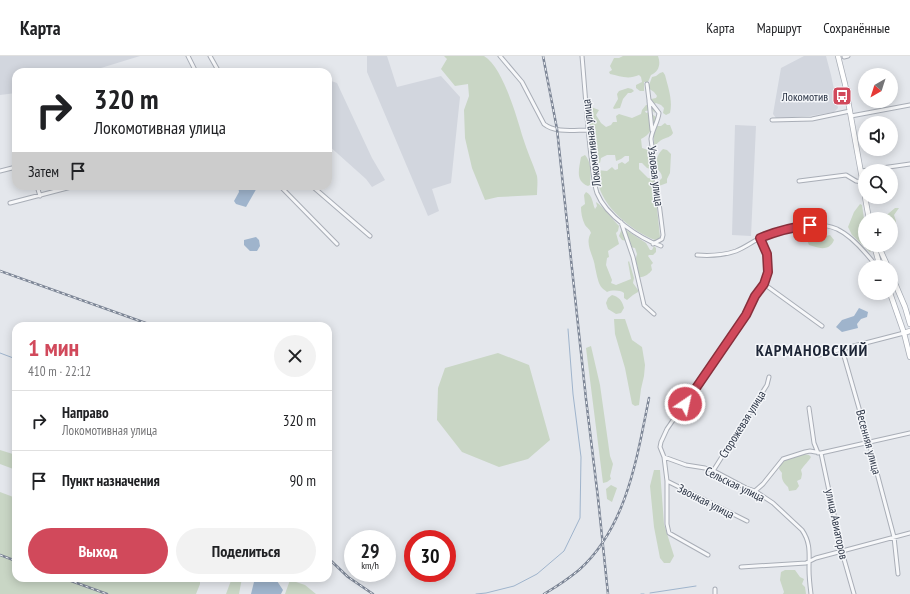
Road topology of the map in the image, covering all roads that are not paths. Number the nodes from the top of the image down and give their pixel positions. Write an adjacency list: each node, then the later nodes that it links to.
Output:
1 (188, 56): 6 (street)
2 (210, 56): 7 (street)
3 (500, 56): 13 (street)
4 (582, 56): 13 (street, Локомотивная улица)
5 (843, 57): 11 (main road)
6 (194, 68)
7 (217, 68)
8 (647, 84): 9 (street, Узловая улица)
9 (649, 100): 14 (street); 14 (street, Узловая улица)
10 (910, 105): 11 (street)
11 (850, 113): 12 (street); 15 (main road)
12 (772, 120)
13 (588, 130): 28 (street, Локомотивная улица)
14 (652, 130): 32 (street, Узловая улица)
15 (860, 164)
16 (910, 164): 17 (street)
17 (898, 166)
18 (12, 168): 19 (street)
19 (0, 170)
20 (798, 181): 21 (street)
21 (858, 181)
22 (38, 190): 26 (street)
23 (61, 190): 26 (street)
24 (284, 190): 31 (street)
25 (317, 190): 29 (street)
26 (40, 196): 27 (street)
27 (10, 203)
28 (621, 222): 32 (street, Локомотивная улица); 39 (street)
29 (370, 236)
30 (760, 238): 34 (street); 35 (street); 36 (street)
31 (337, 244)
32 (654, 244): 33 (street, Локомотивная улица)
33 (661, 246)
34 (697, 255)
35 (872, 260)
36 (764, 284): 41 (street); 52 (street)
37 (898, 292): 40 (main road)
38 (892, 300): 43 (main road)
39 (654, 314)
40 (910, 324)
41 (822, 326)
42 (910, 331): 43 (main road)
43 (904, 333): 44 (street); 46 (main road)
44 (842, 349): 45 (street); 50 (street, Весенняя улица)
45 (818, 355)
46 (910, 357)
47 (769, 377): 53 (street, Сторожевая улица)
48 (809, 408): 51 (street, улица Авиаторов)
49 (910, 433): 50 (street)
50 (869, 443): 51 (street); 58 (street, Весенняя улица)
51 (820, 453): 55 (street); 59 (street, улица Авиаторов)
52 (664, 457): 53 (street, Сельская улица); 54 (street)
53 (713, 471): 55 (street, Сельская улица)
54 (667, 481): 56 (street, Звонкая улица); 60 (street, Звонкая улица)
55 (755, 491): 61 (street, Сельская улица)
56 (747, 521)
57 (910, 533): 58 (street)
58 (894, 537): 59 (street); 63 (street, Весенняя улица)
59 (842, 552): 61 (street); 67 (street, улица Авиаторов)
60 (708, 555)
61 (810, 561): 62 (street); 66 (street, Сельская улица)
62 (741, 567)
63 (898, 574)
64 (715, 589): 65 (street)
65 (715, 594)
66 (811, 594)
67 (854, 594)

